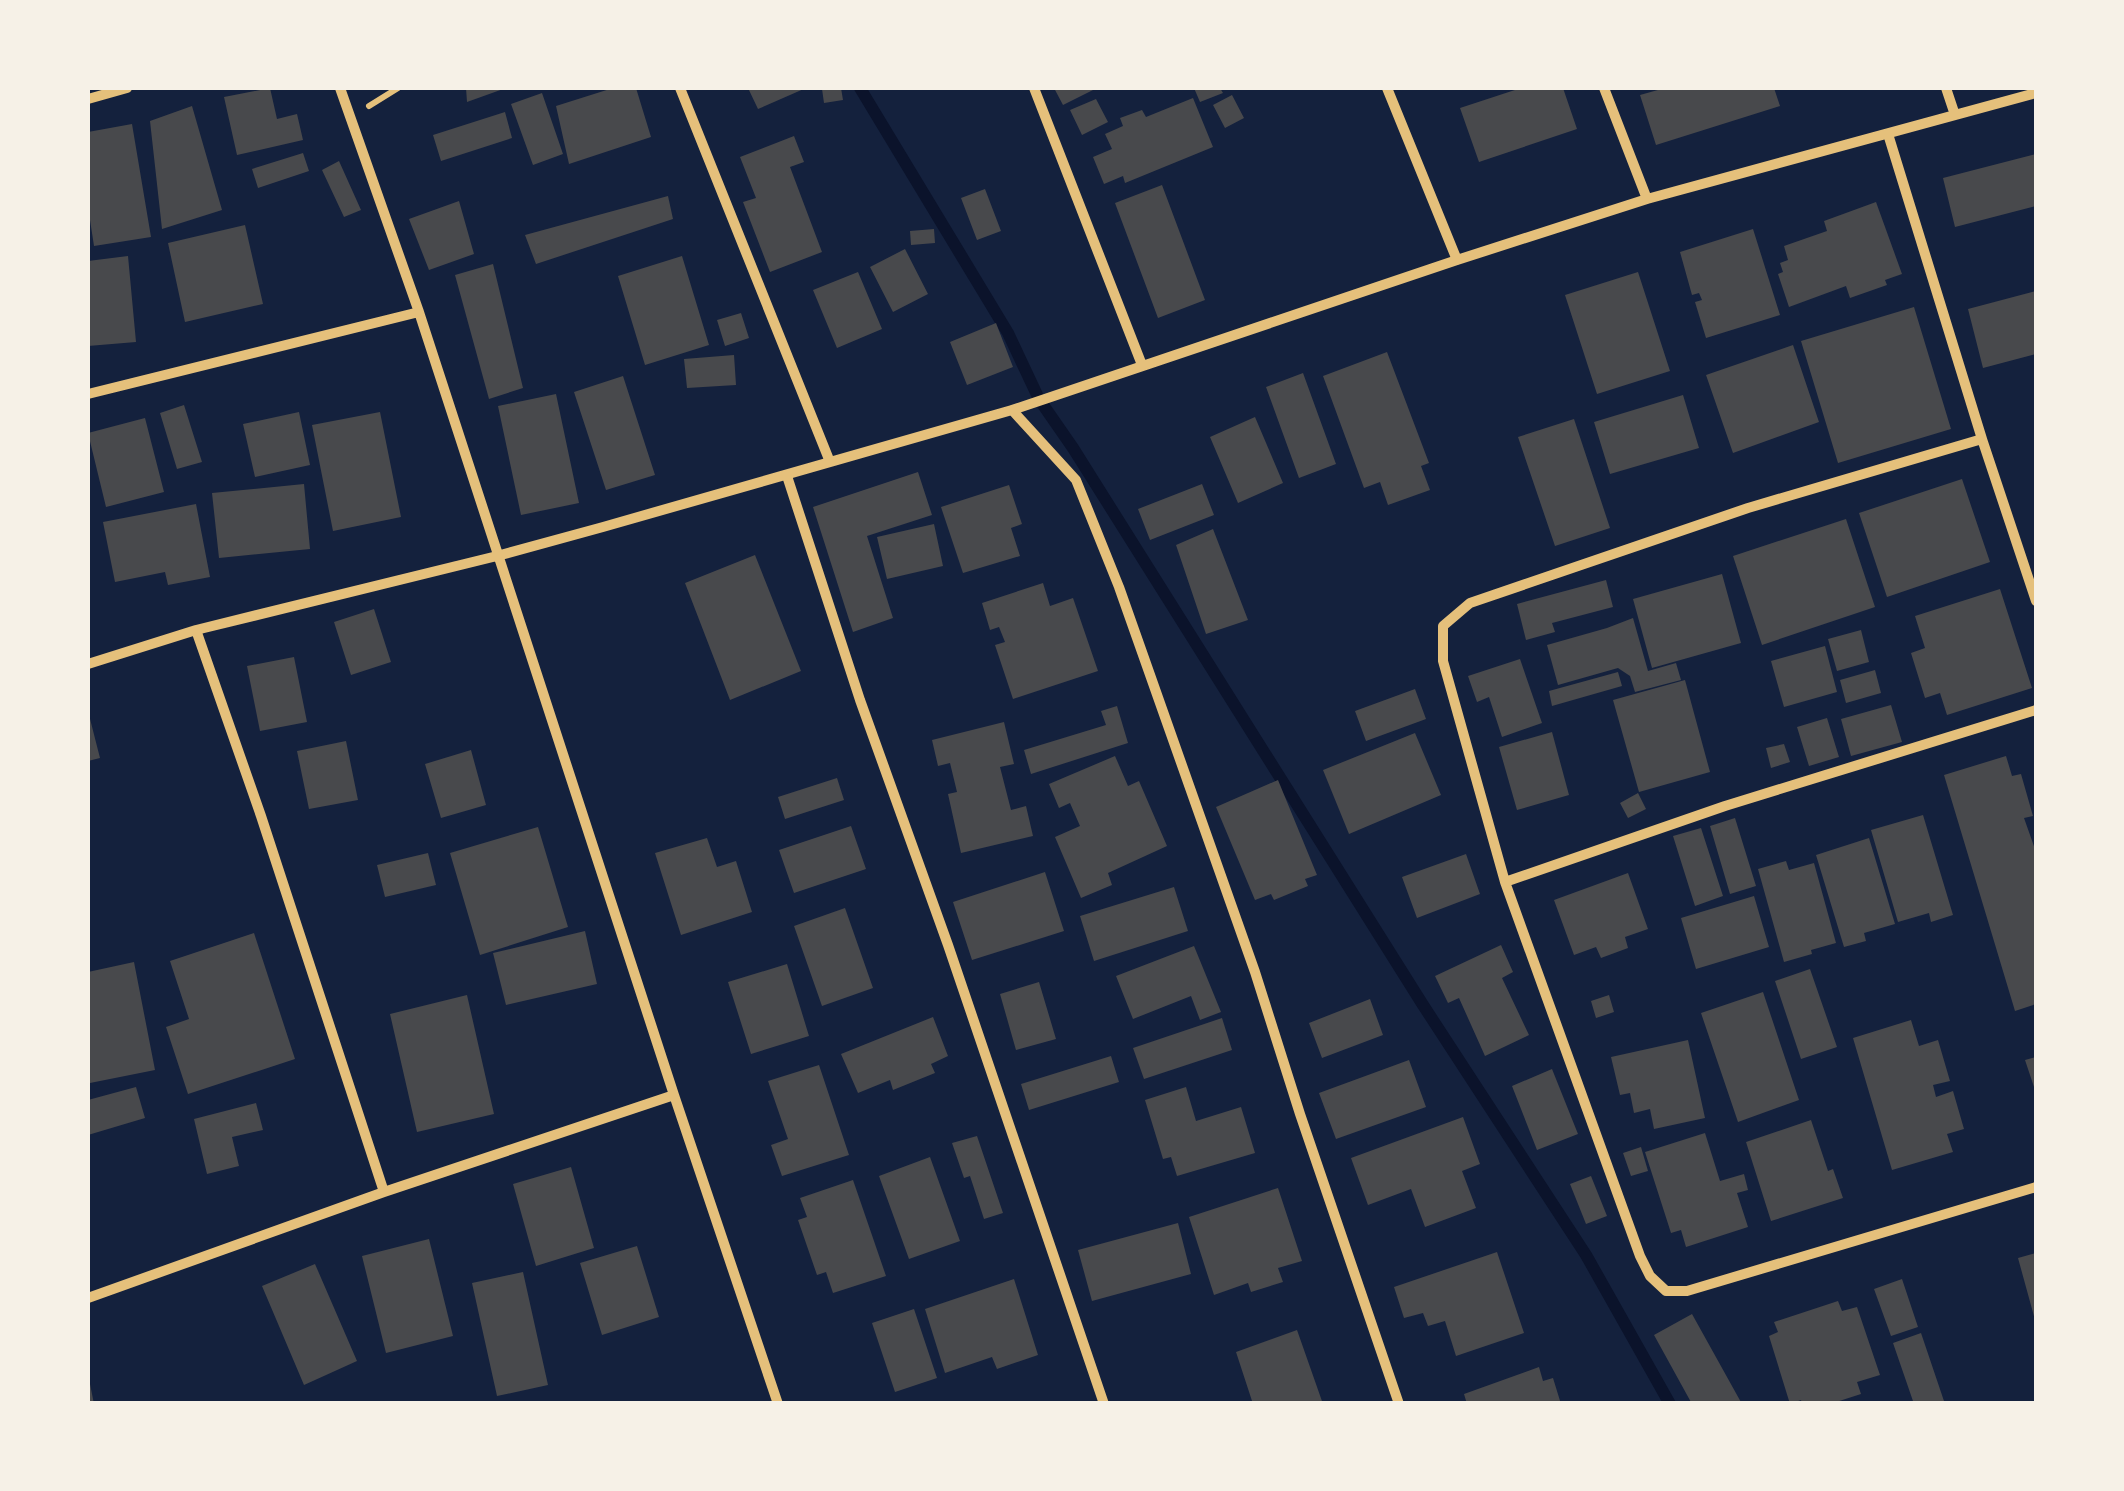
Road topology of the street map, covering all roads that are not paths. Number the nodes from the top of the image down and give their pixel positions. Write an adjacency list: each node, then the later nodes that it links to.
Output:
1 (127, 88): 9 (street)
2 (340, 88): 14 (street)
3 (680, 88): 19 (street)
4 (1034, 88): 15 (street)
5 (1387, 88): 13 (street)
6 (1604, 88): 12 (street)
7 (1946, 88): 10 (street)
8 (2036, 93): 10 (street)
9 (88, 99)
10 (1955, 115): 11 (street)
11 (1888, 134): 12 (street); 18 (street)
12 (1647, 199): 13 (street)
13 (1457, 260): 15 (street)
14 (419, 312): 16 (street); 21 (street)
15 (1142, 366): 17 (street)
16 (88, 394)
17 (1012, 410): 19 (street); 33 (street)
18 (1982, 439): 22 (street); 26 (street)
19 (830, 462): 20 (street)
20 (787, 476): 21 (street); 32 (street)
21 (498, 556): 23 (street); 27 (street)
22 (2036, 601)
23 (196, 630): 24 (street); 29 (street)
24 (88, 664)
25 (2036, 710): 26 (street)
26 (1505, 882): 28 (street)
27 (674, 1095): 29 (street); 31 (street)
28 (2036, 1188)
29 (384, 1192): 30 (street)
30 (88, 1298)
31 (778, 1404)
32 (1104, 1404)
33 (1399, 1404)

